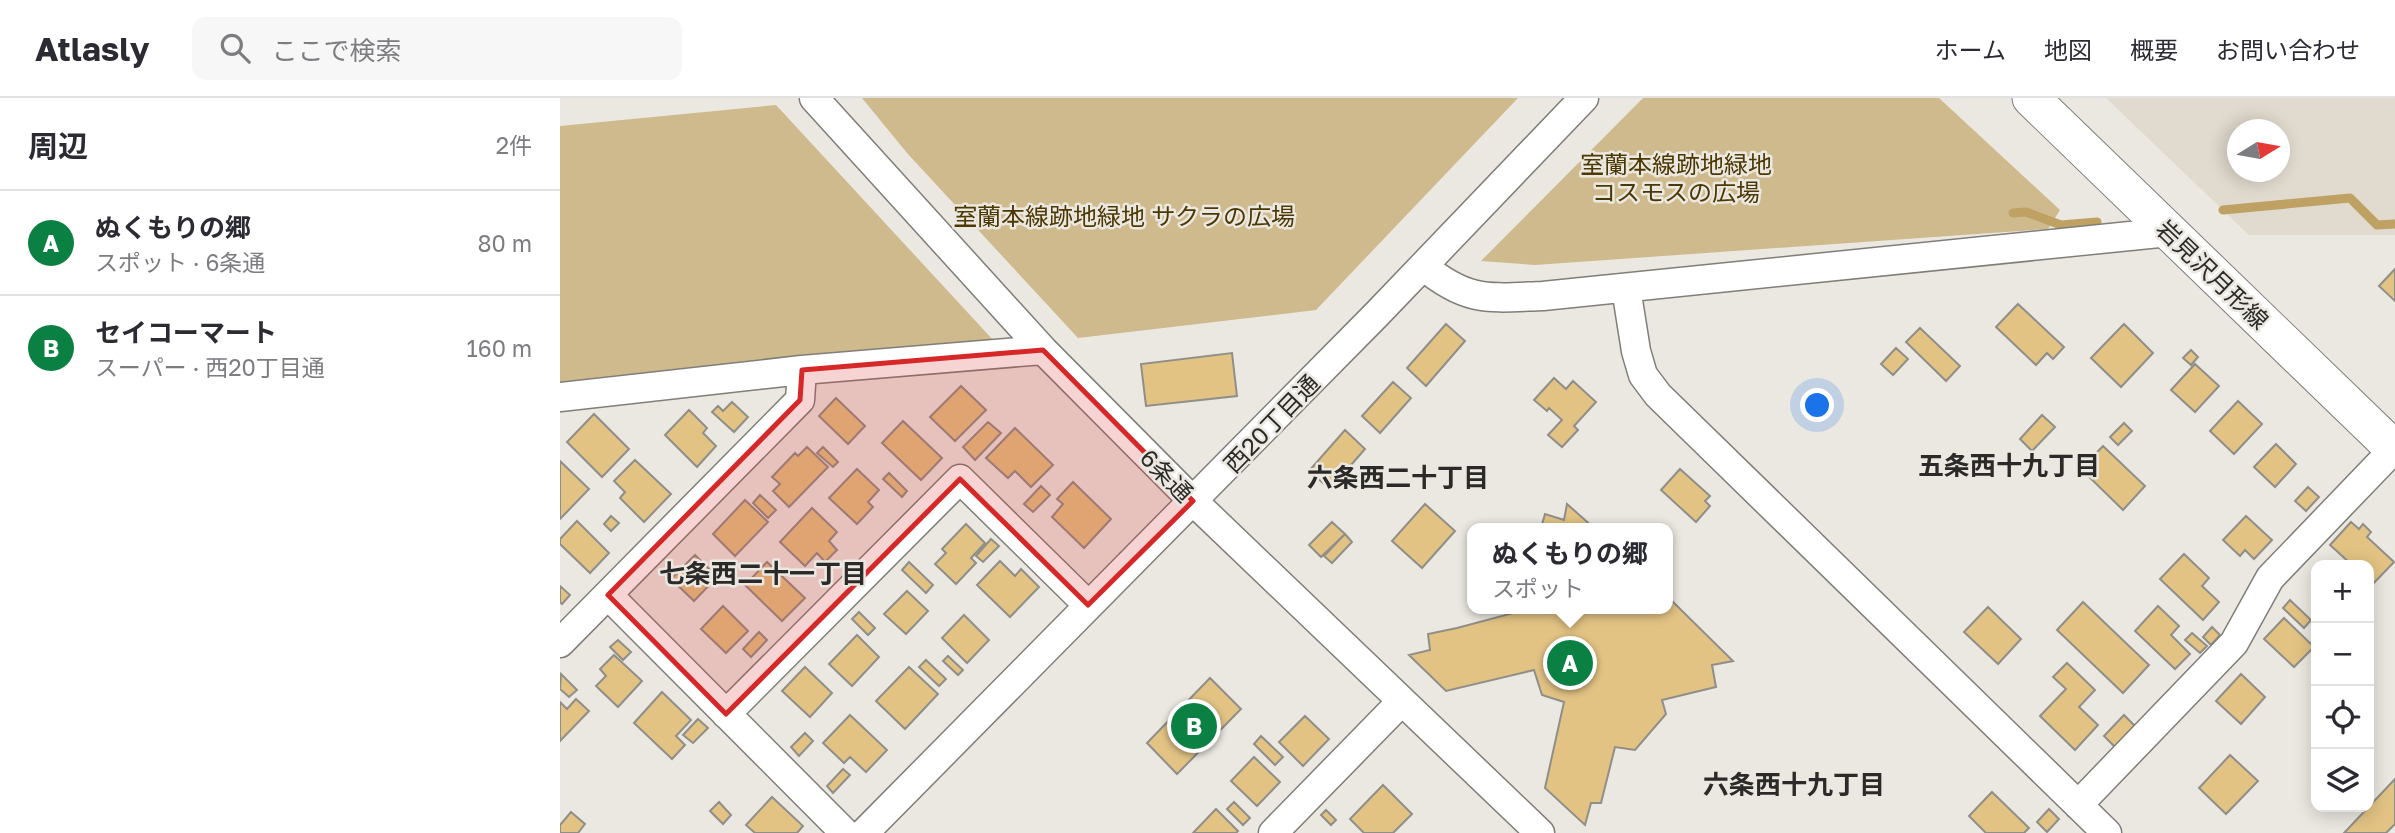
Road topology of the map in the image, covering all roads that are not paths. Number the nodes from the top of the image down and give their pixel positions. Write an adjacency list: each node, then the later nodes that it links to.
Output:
1 (814, 98): 7 (street, 6条通)
2 (1584, 98): 5 (street, 西20丁目通)
3 (2031, 98): 4 (main road, 岩見沢月形線)
4 (2169, 232): 6 (street); 10 (main road, 岩見沢月形線)
5 (1423, 266): 6 (street); 11 (street, 西20丁目通)
6 (1626, 288): 17 (street)
7 (1043, 350): 8 (street); 11 (street, 6条通)
8 (802, 370): 9 (street); 12 (street)
9 (560, 397)
10 (2395, 449): 17 (street)
11 (1193, 501): 13 (street, 西20丁目通); 15 (street, 6条通)
12 (608, 595): 14 (street); 16 (street)
13 (1088, 605): 16 (street); 19 (street, 西20丁目通)
14 (560, 643)
15 (1402, 701): 20 (street); 21 (street, 6条通)
16 (726, 714): 18 (street)
17 (2078, 805): 22 (street)
18 (845, 833)
19 (864, 833)
20 (1273, 833)
21 (1540, 833)
22 (2107, 833)

